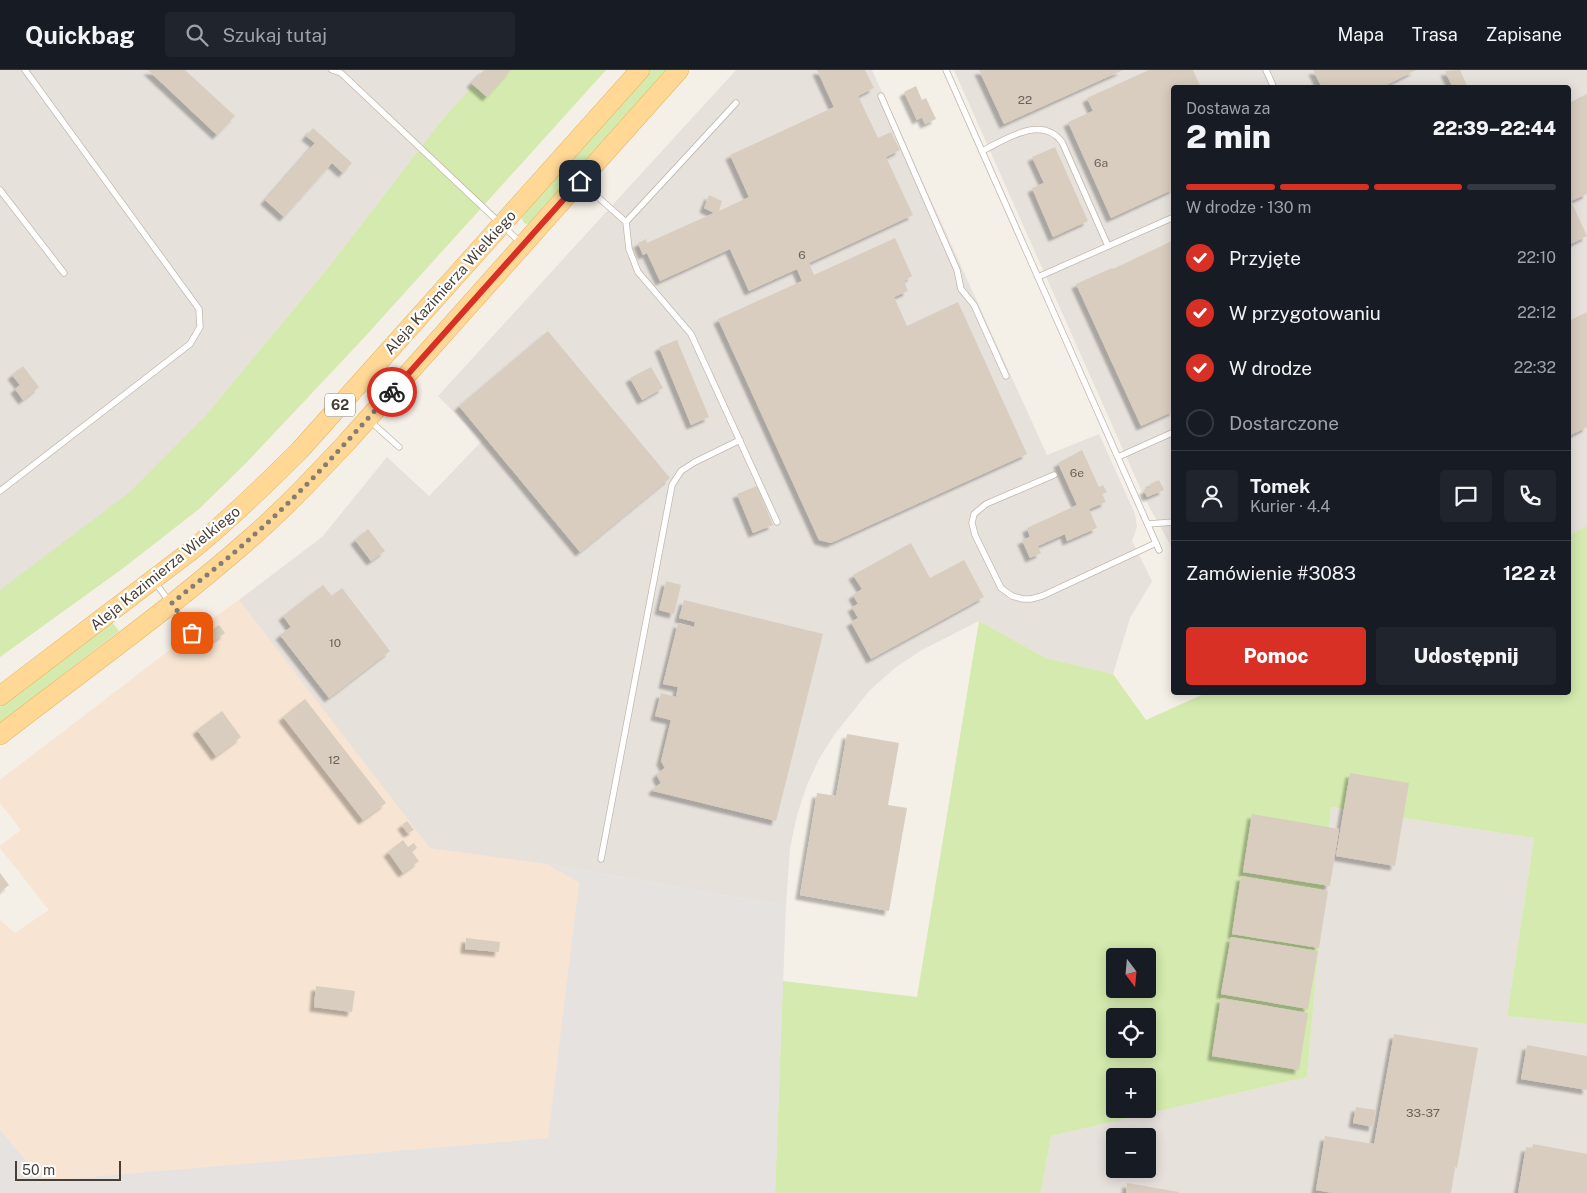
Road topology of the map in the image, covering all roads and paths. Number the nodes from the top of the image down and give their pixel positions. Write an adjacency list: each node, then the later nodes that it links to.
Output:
1 (25, 70): 27 (lane)
2 (332, 70): 15 (lane)
3 (640, 70): 15 (main road, Aleja Kazimierza Wielkiego / 62)
4 (679, 70): 11 (main road, Aleja Kazimierza Wielkiego / 62)
5 (946, 70): 10 (lane)
6 (1266, 70): 7 (lane)
7 (1273, 85)
8 (881, 96): 20 (lane)
9 (736, 103): 14 (lane)
10 (982, 151): 17 (lane); 19 (lane)
11 (580, 181): 14 (lane); 16 (main road, Aleja Kazimierza Wielkiego / 62)
12 (0, 190): 18 (lane)
13 (1171, 218): 17 (lane)
14 (626, 222): 23 (lane)
15 (501, 225): 16 (lane); 33 (main road, Aleja Kazimierza Wielkiego / 62)
16 (523, 245): 21 (main road, Aleja Kazimierza Wielkiego / 62)
17 (1108, 246): 19 (lane)
18 (64, 273)
19 (1038, 277): 25 (lane)
20 (1006, 376)
21 (368, 418): 24 (lane); 34 (main road, Aleja Kazimierza Wielkiego / 62)
22 (1171, 433): 25 (lane)
23 (740, 440): 28 (lane); 38 (lane)
24 (399, 447)
25 (1118, 457): 30 (lane)
26 (1054, 474): 31 (lane)
27 (0, 491)
28 (777, 522)
29 (1171, 522): 30 (lane)
30 (1148, 524): 31 (lane)
31 (1156, 543): 32 (lane)
32 (1159, 550)
33 (154, 580): 34 (lane); 36 (main road, Aleja Kazimierza Wielkiego / 62)
34 (172, 603): 35 (lane); 37 (main road, Aleja Kazimierza Wielkiego / 62)
35 (192, 633)
36 (0, 696)
37 (0, 735)
38 (601, 859)

